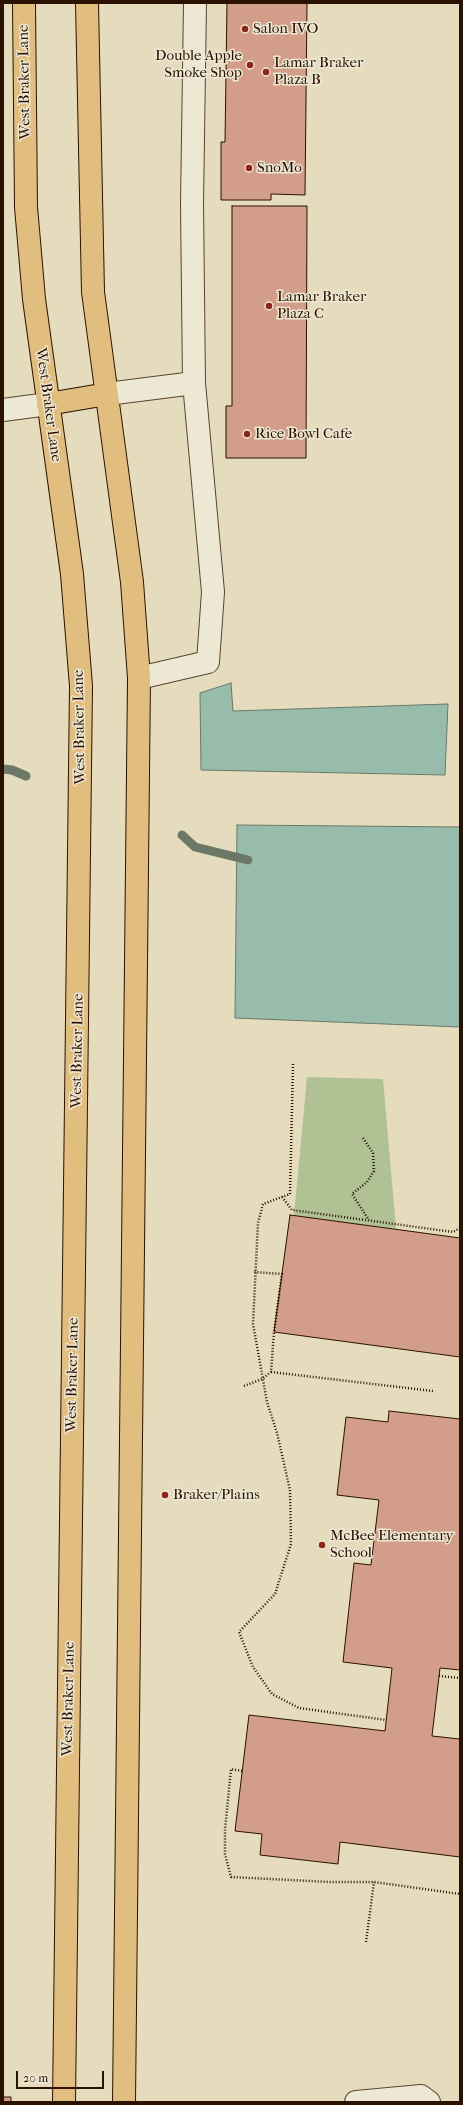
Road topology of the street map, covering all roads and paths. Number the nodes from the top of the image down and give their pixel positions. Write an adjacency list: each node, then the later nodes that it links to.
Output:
1 (24, 3): 6 (main road, West Braker Lane)
2 (87, 3): 5 (main road)
3 (195, 3): 4 (lane)
4 (194, 383): 5 (lane); 8 (lane)
5 (107, 394): 6 (main road); 8 (main road)
6 (48, 404): 7 (lane); 26 (main road, West Braker Lane)
7 (3, 410)
8 (140, 678): 27 (main road)
9 (293, 1064): 11 (path)
10 (363, 1138): 12 (path)
11 (282, 1197): 12 (path); 14 (path)
12 (369, 1221): 13 (path)
13 (460, 1228)
14 (254, 1272): 15 (path); 16 (path)
15 (271, 1372): 16 (path); 18 (path)
16 (262, 1379): 17 (path); 21 (path)
17 (244, 1386)
18 (433, 1392)
19 (440, 1676): 20 (path)
20 (460, 1678)
21 (386, 1720)
22 (242, 1771): 23 (path)
23 (374, 1882): 24 (path); 25 (path)
24 (460, 1894)
25 (366, 1942)
26 (64, 2102)
27 (124, 2102)
28 (356, 2102): 29 (lane)
29 (429, 2102)

